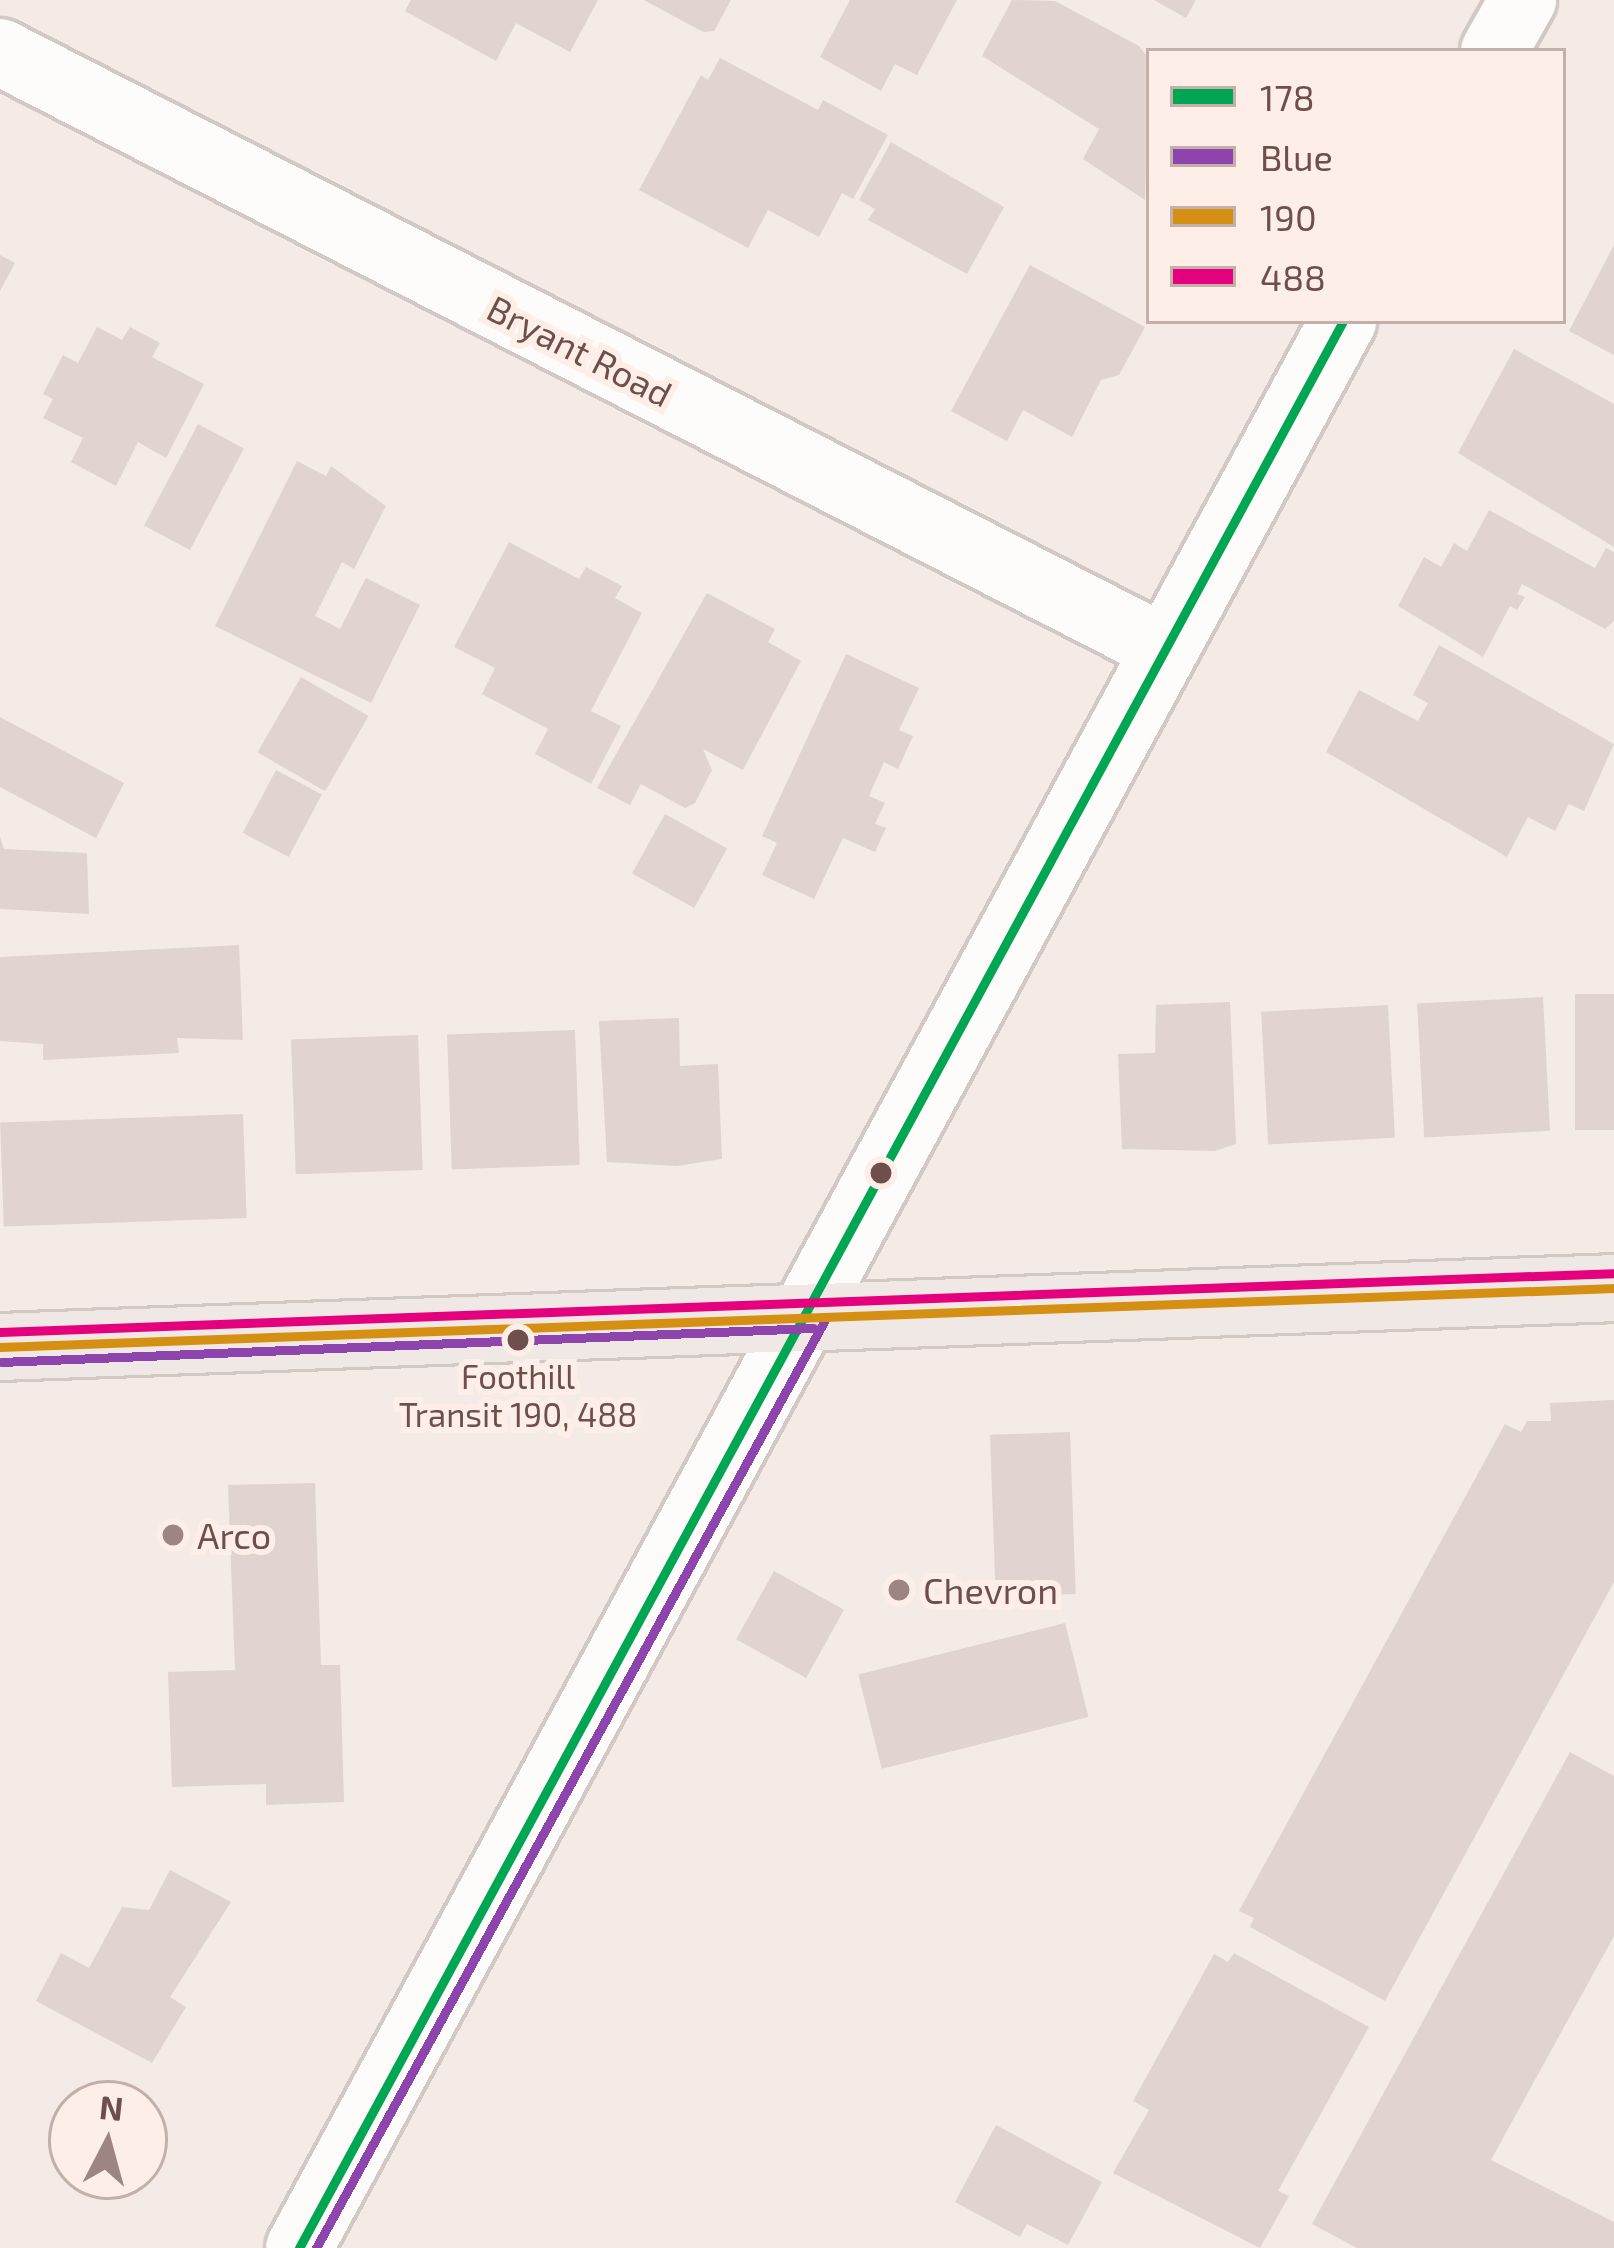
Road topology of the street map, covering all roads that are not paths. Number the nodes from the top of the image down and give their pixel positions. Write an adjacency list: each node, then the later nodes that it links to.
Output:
1 (1522, 0): 2 (street)
2 (1496, 48)
3 (0, 52): 5 (street, Bryant Road)
4 (1341, 324): 5 (street)
5 (1161, 647): 7 (street)
6 (1614, 1288): 7 (main road)
7 (812, 1313): 8 (main road); 9 (street)
8 (0, 1347)
9 (299, 2248)

